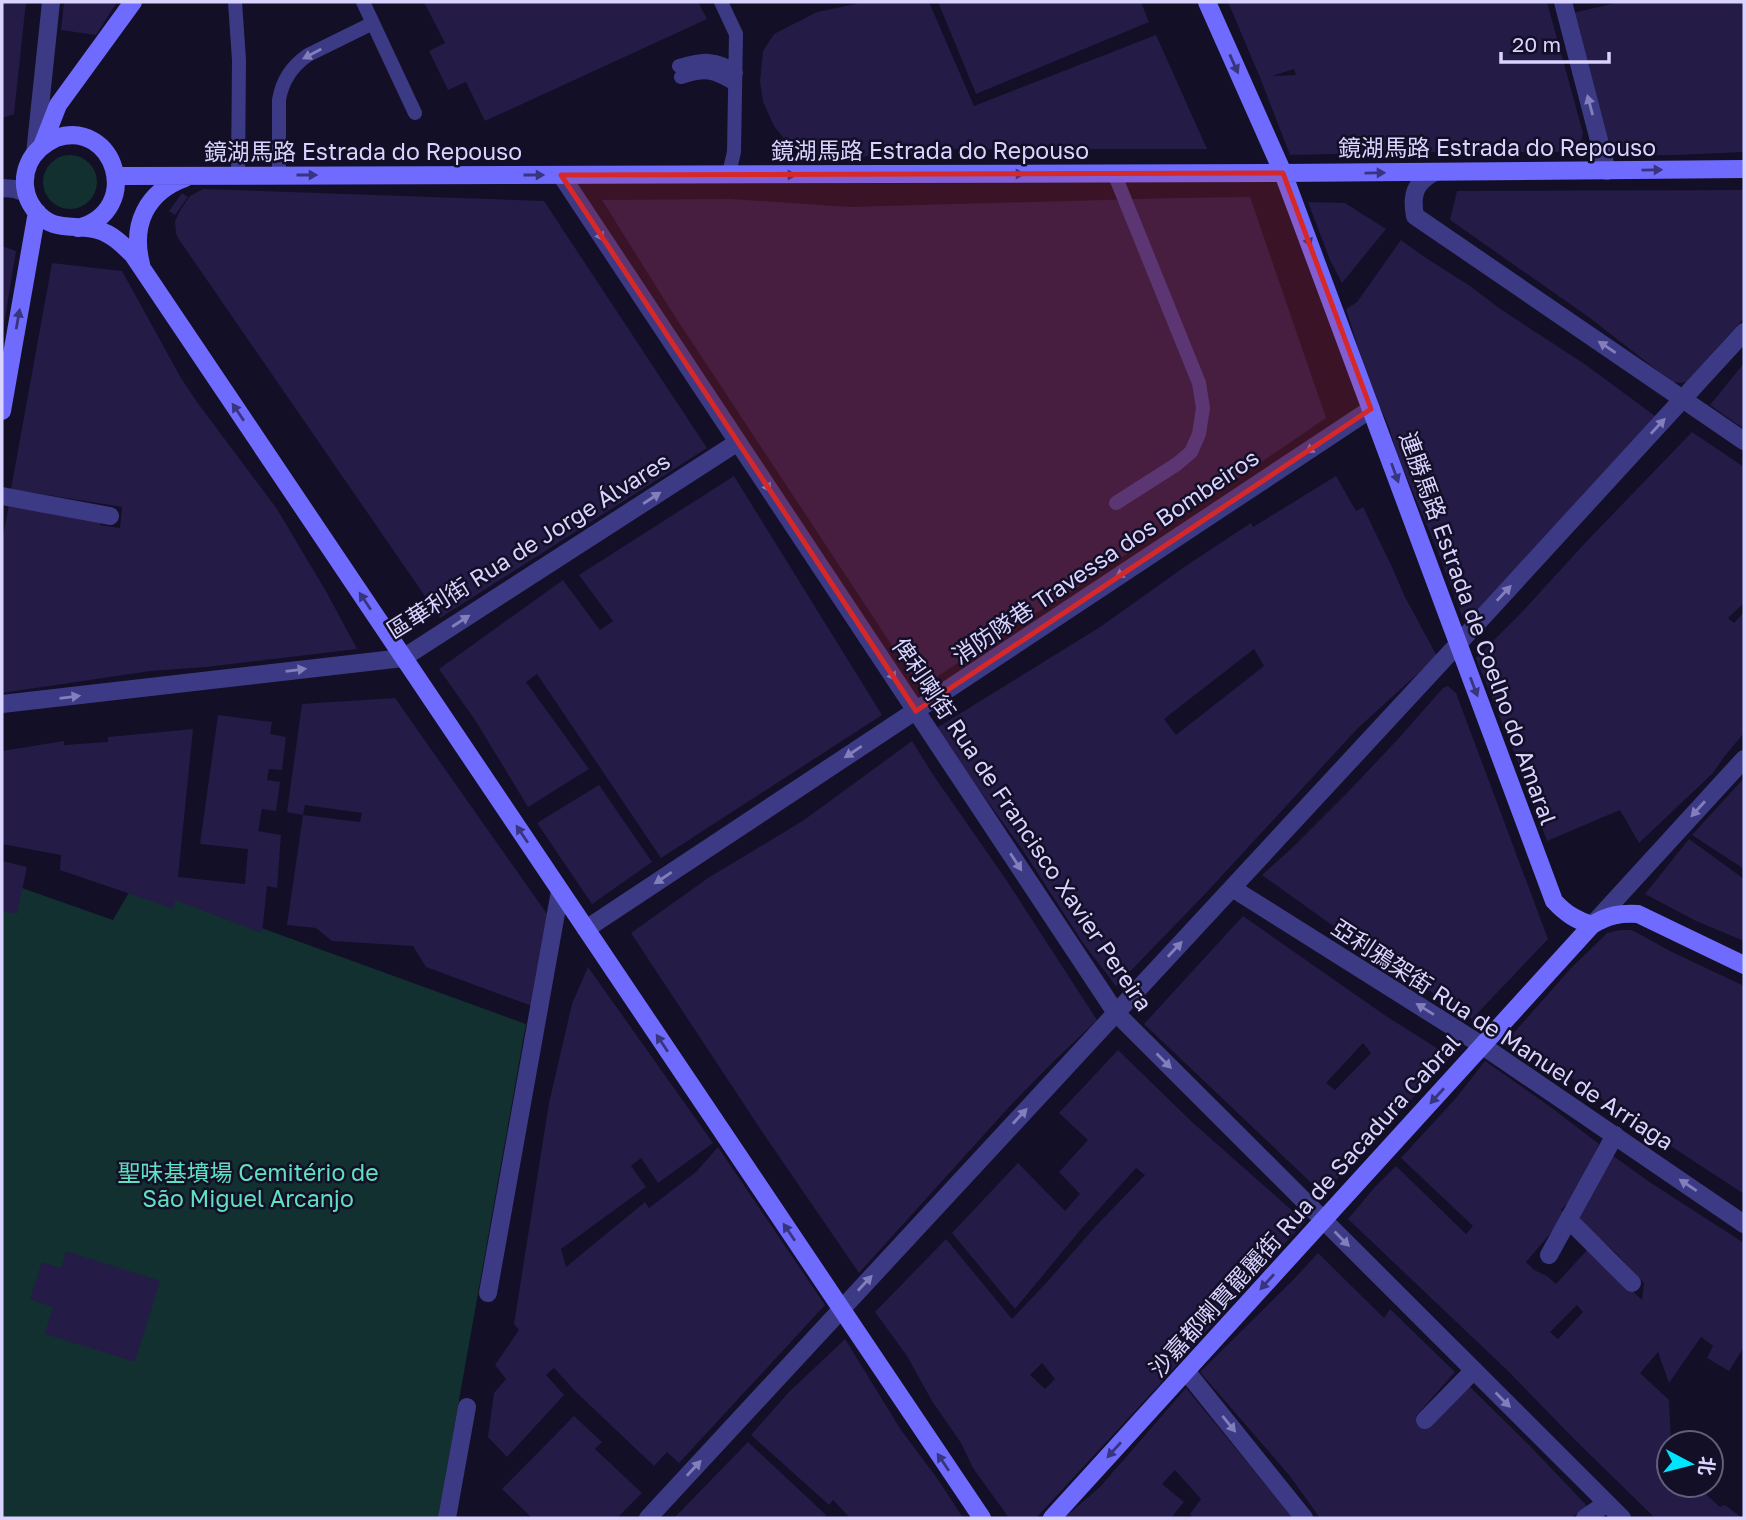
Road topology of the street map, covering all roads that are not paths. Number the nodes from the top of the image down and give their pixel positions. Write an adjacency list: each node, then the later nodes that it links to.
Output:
1 (51, 2): 12 (street)
2 (134, 2): 12 (street)
3 (235, 2): 25 (lane)
4 (363, 2): 8 (lane)
5 (721, 2): 10 (lane)
6 (1207, 2): 18 (street, 連勝馬路 Estrada de Coelho do Amaral, one-way to 18)
7 (1563, 2): 15 (street, one-way to 7)
8 (373, 23): 11 (lane); 19 (lane, one-way to 19)
9 (680, 71): 10 (lane)
10 (735, 78): 13 (lane)
11 (415, 113)
12 (38, 150): 23 (street); 28 (street)
13 (734, 152): 21 (lane); 22 (lane)
14 (1744, 169): 15 (street, 鏡湖馬路 Estrada do Repouso, one-way to 14)
15 (1607, 171): 16 (street, 鏡湖馬路 Estrada do Repouso)
16 (1435, 172): 18 (street, 鏡湖馬路 Estrada do Repouso, one-way to 16); 33 (street, one-way to 16)
17 (1114, 173): 18 (street, 鏡湖馬路 Estrada do Repouso); 22 (street, 鏡湖馬路 Estrada do Repouso, one-way to 17); 39 (lane)
18 (1283, 173): 34 (street, 連勝馬路 Estrada de Coelho do Amaral, one-way to 34)
19 (279, 175): 20 (street, 鏡湖馬路 Estrada do Repouso, one-way to 20); 25 (street, 鏡湖馬路 Estrada do Repouso)
20 (561, 175): 21 (street, 鏡湖馬路 Estrada do Repouso); 37 (street, 俾利喇街 Rua de Francisco Xavier Pereira, one-way to 37)
21 (712, 175): 22 (street, 鏡湖馬路 Estrada do Repouso)
22 (758, 175)
23 (116, 176): 24 (street, 鏡湖馬路 Estrada do Repouso); 30 (street)
24 (200, 176): 25 (street, 鏡湖馬路 Estrada do Repouso); 31 (street)
25 (238, 176)
26 (2, 182): 28 (street)
27 (2, 188): 28 (street)
28 (26, 190): 29 (street)
29 (37, 212): 30 (street); 35 (street, one-way to 29)
30 (78, 228): 31 (street)
31 (145, 274): 42 (street, one-way to 31)
32 (1744, 332): 33 (street)
33 (1683, 399): 36 (street); 41 (street, one-way to 33)
34 (1371, 409): 41 (street, 連勝馬路 Estrada de Coelho do Amaral, one-way to 41); 44 (street, 消防隊巷 Travessa dos Bombeiros, one-way to 44)
35 (2, 411)
36 (1744, 441)
37 (738, 442): 42 (street, 區華利街 Rua de Jorge Álvares, one-way to 37); 44 (street, 俾利喇街 Rua de Francisco Xavier Pereira, one-way to 44)
38 (2, 496): 40 (street)
39 (1116, 503)
40 (110, 516)
41 (1458, 643): 46 (street); 48 (street, 連勝馬路 Estrada de Coelho do Amaral, one-way to 48)
42 (403, 658): 43 (street, 區華利街 Rua de Jorge Álvares, one-way to 42); 47 (street, one-way to 42)
43 (2, 704)
44 (916, 710): 49 (street, 消防隊巷 Travessa dos Bombeiros, one-way to 49); 51 (street, 俾利喇街 Rua de Francisco Xavier Pereira, one-way to 51)
45 (1744, 758): 48 (street, one-way to 48)
46 (1232, 887): 51 (street, one-way to 46); 52 (street, 亞利鴉架街 Rua de Manuel de Arriaga, one-way to 46)
47 (560, 891): 49 (street); 59 (street)
48 (1592, 925): 50 (street); 52 (street, 沙嘉都喇賈罷麗街 Rua de Sacadura Cabral)
49 (586, 929): 60 (street, one-way to 49)
50 (1744, 965)
51 (1116, 1013): 54 (street, 俾利喇街 Rua de Francisco Xavier Pereira, one-way to 54); 60 (street, one-way to 51)
52 (1483, 1046): 53 (street, 亞利鴉架街 Rua de Manuel de Arriaga); 54 (street, 沙嘉都喇賈罷麗街 Rua de Sacadura Cabral, one-way to 54)
53 (1615, 1135): 55 (street); 56 (street, 亞利鴉架街 Rua de Manuel de Arriaga, one-way to 53)
54 (1324, 1220): 61 (street, 俾利喇街 Rua de Francisco Xavier Pereira, one-way to 61); 62 (street, 沙嘉都喇賈罷麗街 Rua de Sacadura Cabral, one-way to 62)
55 (1570, 1220): 57 (street); 58 (street)
56 (1744, 1224)
57 (1549, 1255)
58 (1632, 1283)
59 (488, 1293)
60 (841, 1309): 67 (street, one-way to 60); 68 (street, one-way to 60)
61 (1474, 1370): 64 (street); 65 (street, 俾利喇街 Rua de Francisco Xavier Pereira, one-way to 65)
62 (1186, 1371): 69 (street, 沙嘉都喇賈罷麗街 Rua de Sacadura Cabral, one-way to 69); 70 (street, one-way to 70)
63 (467, 1407): 66 (street)
64 (1425, 1420)
65 (1607, 1503): 71 (street); 72 (street, 俾利喇街 Rua de Francisco Xavier Pereira)
66 (447, 1518)
67 (648, 1518)
68 (982, 1518)
69 (1052, 1518)
70 (1304, 1518)
71 (1586, 1518)
72 (1622, 1518)

